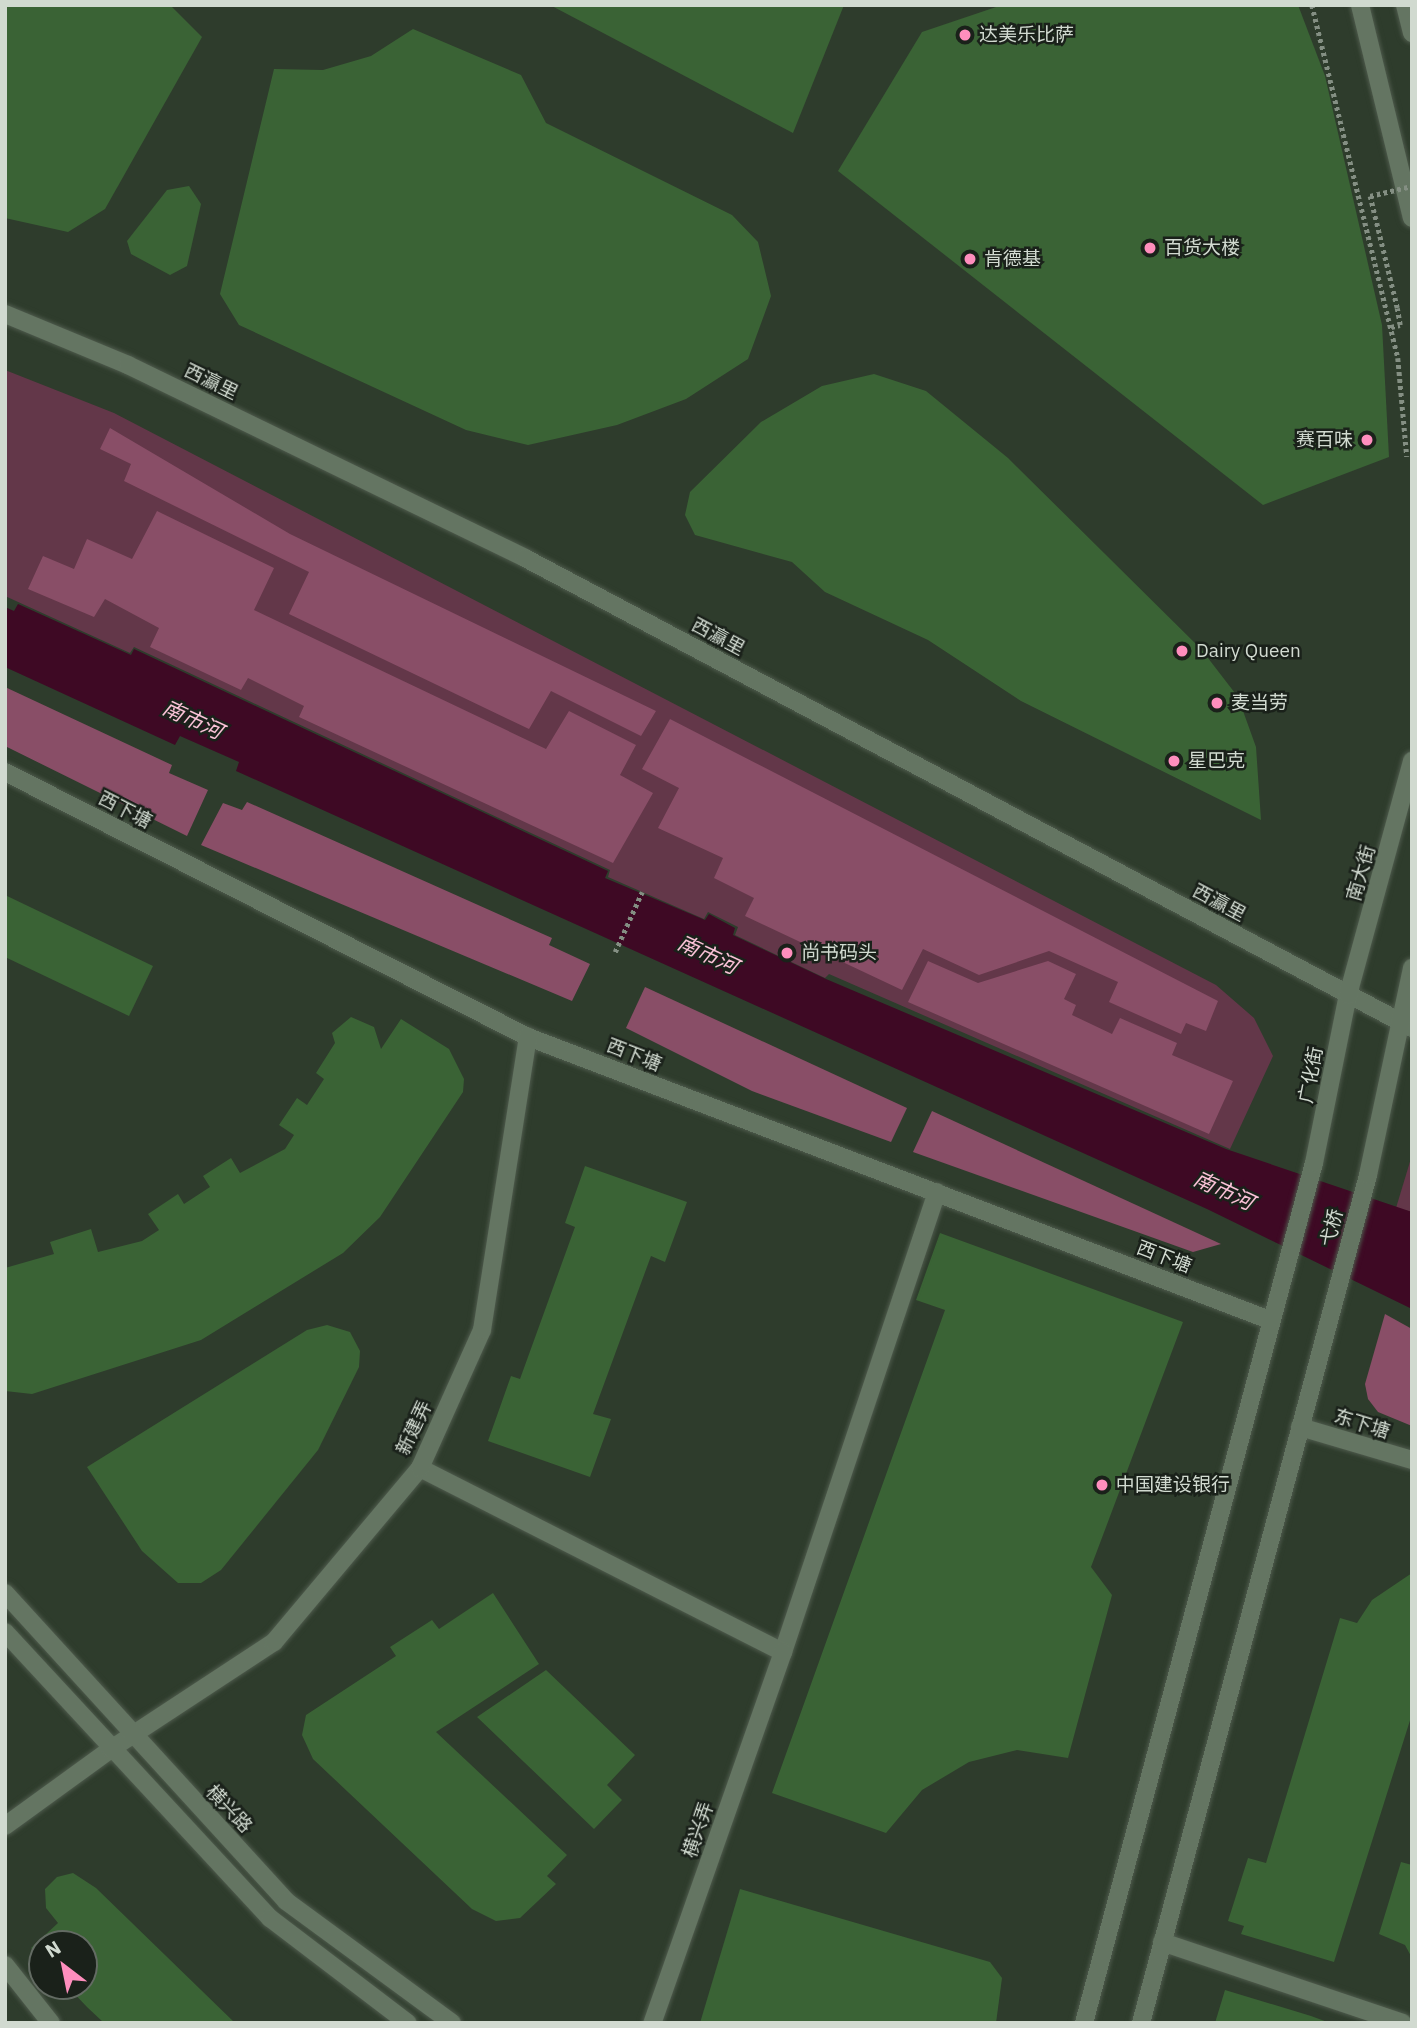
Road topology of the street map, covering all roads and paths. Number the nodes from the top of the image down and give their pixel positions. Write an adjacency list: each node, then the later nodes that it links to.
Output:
1 (1312, 5): 8 (path)
2 (1360, 5): 6 (street)
3 (1405, 5): 4 (street)
4 (1412, 33)
5 (1412, 186): 8 (path, bridge)
6 (1412, 218)
7 (5, 314): 15 (street, 西瀛里)
8 (1391, 327): 9 (path)
9 (1407, 457)
10 (1412, 761): 15 (street, 南大街)
11 (5, 772): 17 (street, 西下塘)
12 (642, 892): 13 (path)
13 (615, 952)
14 (1412, 968): 16 (street)
15 (1348, 995): 16 (street, 西瀛里); 18 (street, 广化街)
16 (1405, 1025): 21 (street, 弋桥)
17 (528, 1037): 19 (street, 西下塘); 23 (street, 新建弄)
18 (1314, 1163): 20 (street, 弋桥)
19 (937, 1192): 20 (street, 西下塘); 26 (street, 横兴弄)
20 (1272, 1321): 36 (street, 弋桥)
21 (1300, 1427): 22 (street, 东下塘); 30 (street, 弋桥)
22 (1412, 1460)
23 (420, 1468): 26 (street); 27 (street, 新建弄)
24 (5, 1593): 27 (street, 横兴路)
25 (5, 1632): 28 (street)
26 (783, 1652): 35 (street, 横兴弄)
27 (132, 1736): 28 (street, 新建弄); 34 (street, 横兴路)
28 (111, 1749): 29 (street, 新建弄); 33 (street)
29 (5, 1826)
30 (1162, 1942): 37 (street, 弋桥); 38 (street)
31 (5, 1965): 32 (street)
32 (51, 2023)
33 (408, 2023)
34 (452, 2023)
35 (652, 2023)
36 (1084, 2023)
37 (1141, 2023)
38 (1402, 2023)

